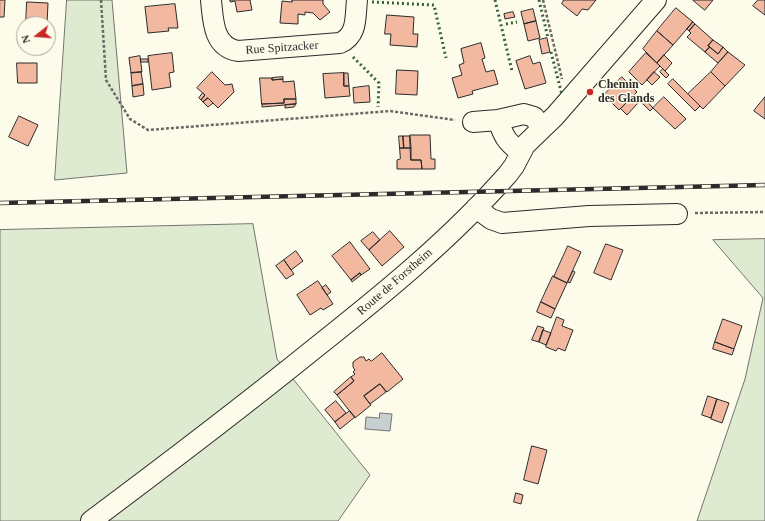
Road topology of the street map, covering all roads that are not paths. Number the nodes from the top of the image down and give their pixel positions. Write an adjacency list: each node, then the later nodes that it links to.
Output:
1 (211, 0): 2 (street, Rue Spitzacker)
2 (357, 0)
3 (656, 0): 6 (street, Route de Forstheim)
4 (498, 120): 5 (street); 6 (street); 7 (street)
5 (473, 122)
6 (542, 128): 7 (street, Route de Forstheim)
7 (520, 152): 8 (street, Route de Forstheim)
8 (476, 208): 9 (street); 10 (street, Route de Forstheim)
9 (677, 214)
10 (91, 521)

